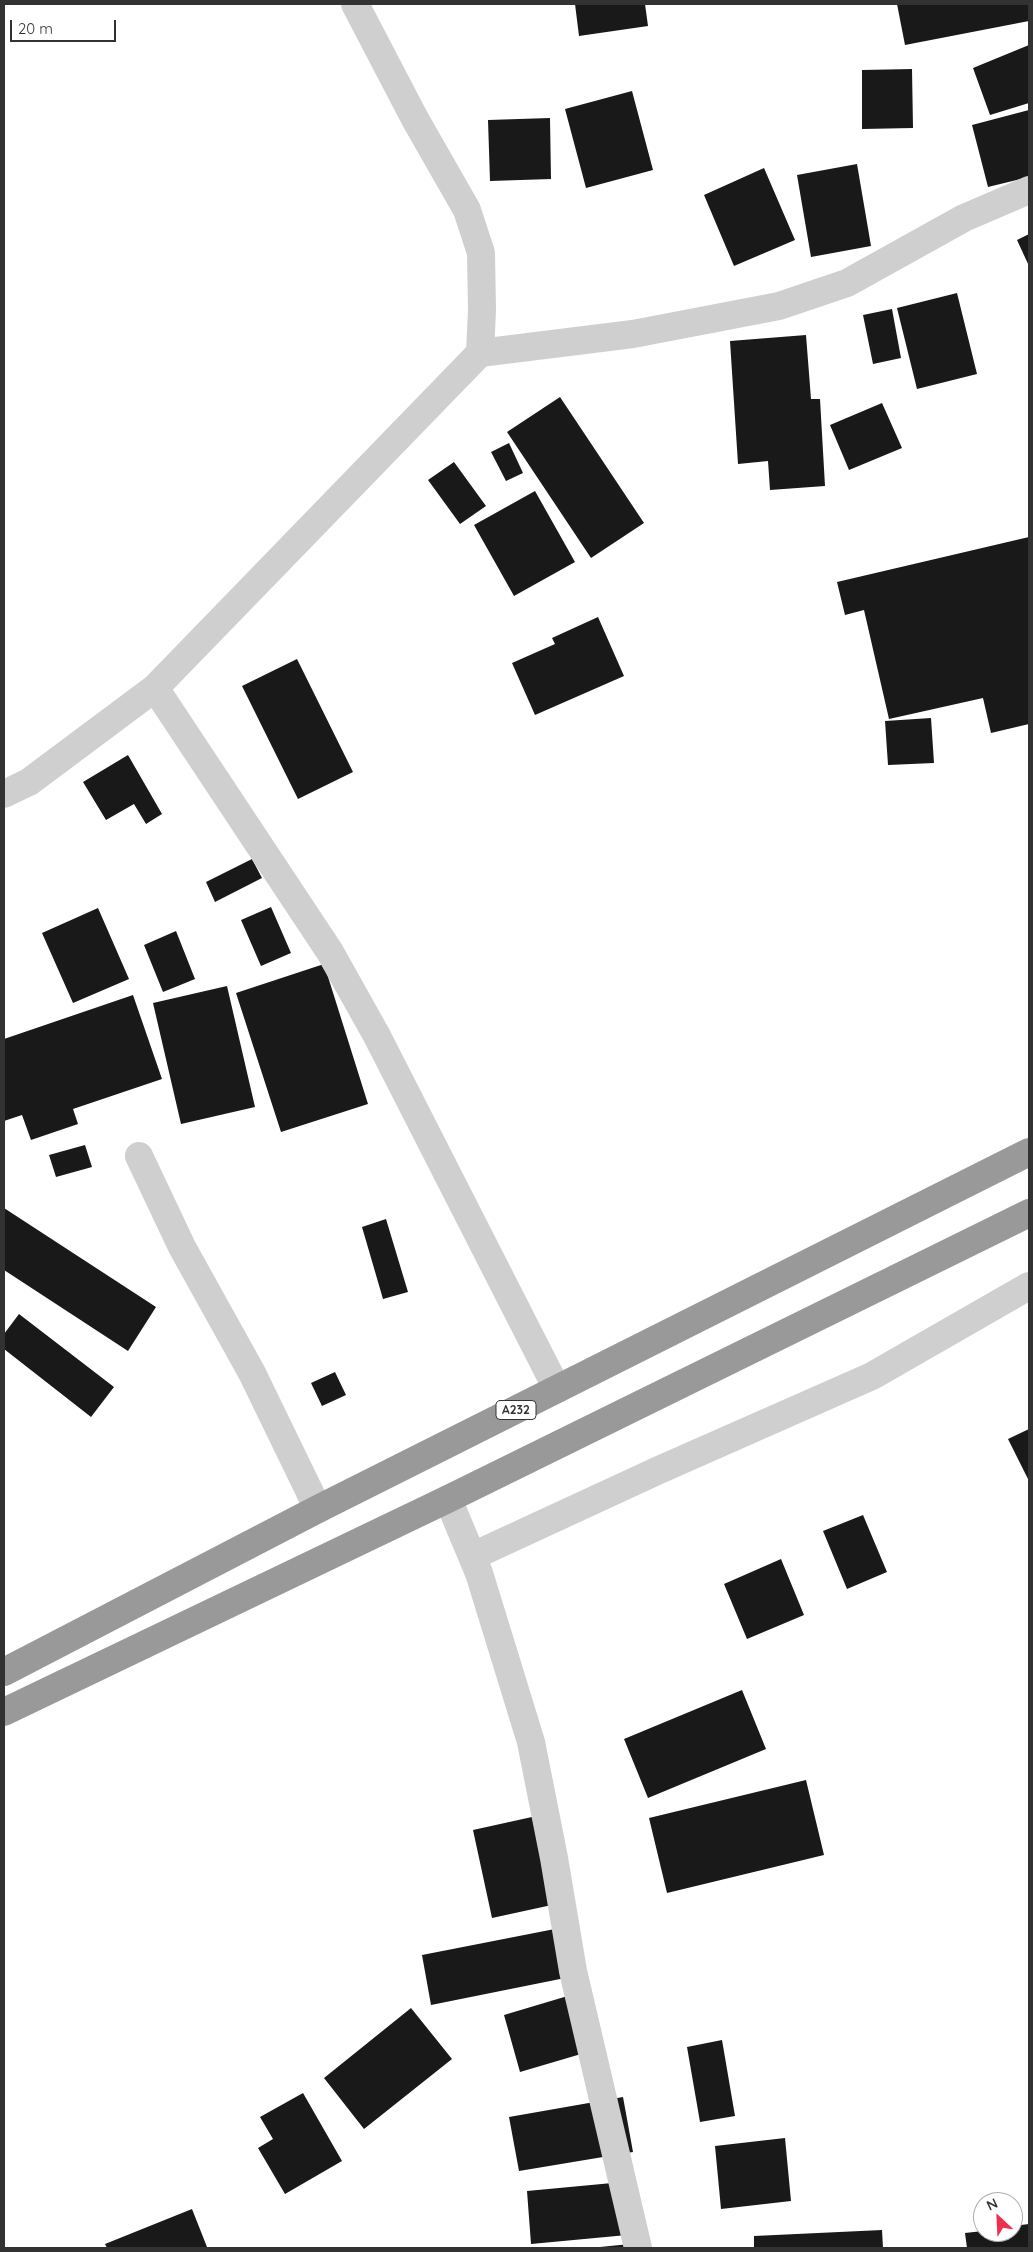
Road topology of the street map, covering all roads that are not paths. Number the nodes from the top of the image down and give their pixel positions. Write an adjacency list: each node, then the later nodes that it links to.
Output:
1 (355, 4): 3 (street)
2 (1029, 190): 3 (street)
3 (480, 353): 4 (street)
4 (154, 688): 5 (street); 10 (street)
5 (4, 794)
6 (1029, 1152): 10 (highway, A232)
7 (139, 1156): 12 (street)
8 (1029, 1213): 11 (highway)
9 (1029, 1286): 13 (street)
10 (557, 1389): 12 (highway, A232)
11 (448, 1498): 13 (street); 15 (highway)
12 (318, 1509): 14 (highway, A232)
13 (473, 1556): 16 (street)
14 (4, 1672)
15 (4, 1712)
16 (638, 2248)

